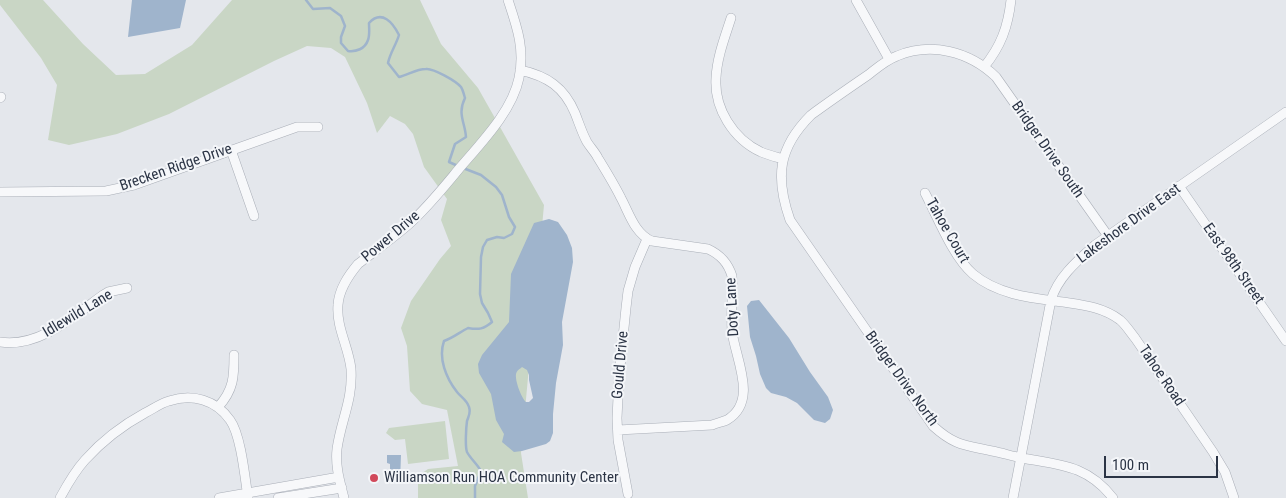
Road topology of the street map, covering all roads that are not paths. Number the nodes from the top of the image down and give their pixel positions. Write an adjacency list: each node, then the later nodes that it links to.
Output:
1 (508, 0): 7 (street, Power Drive)
2 (856, 0): 5 (street)
3 (1011, 0): 6 (street)
4 (730, 18): 11 (street)
5 (889, 59): 6 (street, Bridger Drive South); 11 (street, Bridger Drive South)
6 (984, 67): 16 (street, Bridger Drive South)
7 (520, 70): 17 (street); 26 (street, Power Drive)
8 (1286, 112): 12 (street, Lakeshore Drive East)
9 (318, 127): 10 (street, Brecken Ridge Drive)
10 (230, 150): 13 (street, Brecken Ridge Drive); 15 (street)
11 (783, 159): 25 (street, Bridger Drive North)
12 (1179, 186): 16 (street, Lakeshore Drive East); 20 (street, East 98th Street)
13 (0, 192)
14 (925, 193): 19 (street, Tahoe Court)
15 (254, 216)
16 (1108, 236): 19 (street, Lakeshore Drive East)
17 (647, 239): 24 (street, Gould Drive); 24 (street, Doty Lane)
18 (127, 288): 21 (street, Idlewild Lane)
19 (1051, 300): 25 (street, Lakeshore Drive East); 36 (street, Tahoe Road)
20 (1286, 341)
21 (0, 342)
22 (234, 354): 23 (street)
23 (218, 407): 29 (street); 30 (street)
24 (618, 430): 28 (street, Gould Drive)
25 (1020, 458): 34 (street, Lakeshore Drive East); 35 (street, Bridger Drive North)
26 (339, 477): 27 (street, Power Drive); 29 (street)
27 (342, 488): 32 (street); 33 (street, Power Drive)
28 (628, 494)
29 (248, 495): 31 (street)
30 (60, 498)
31 (219, 498)
32 (278, 498)
33 (344, 498)
34 (1012, 498)
35 (1113, 498)
36 (1234, 498)

